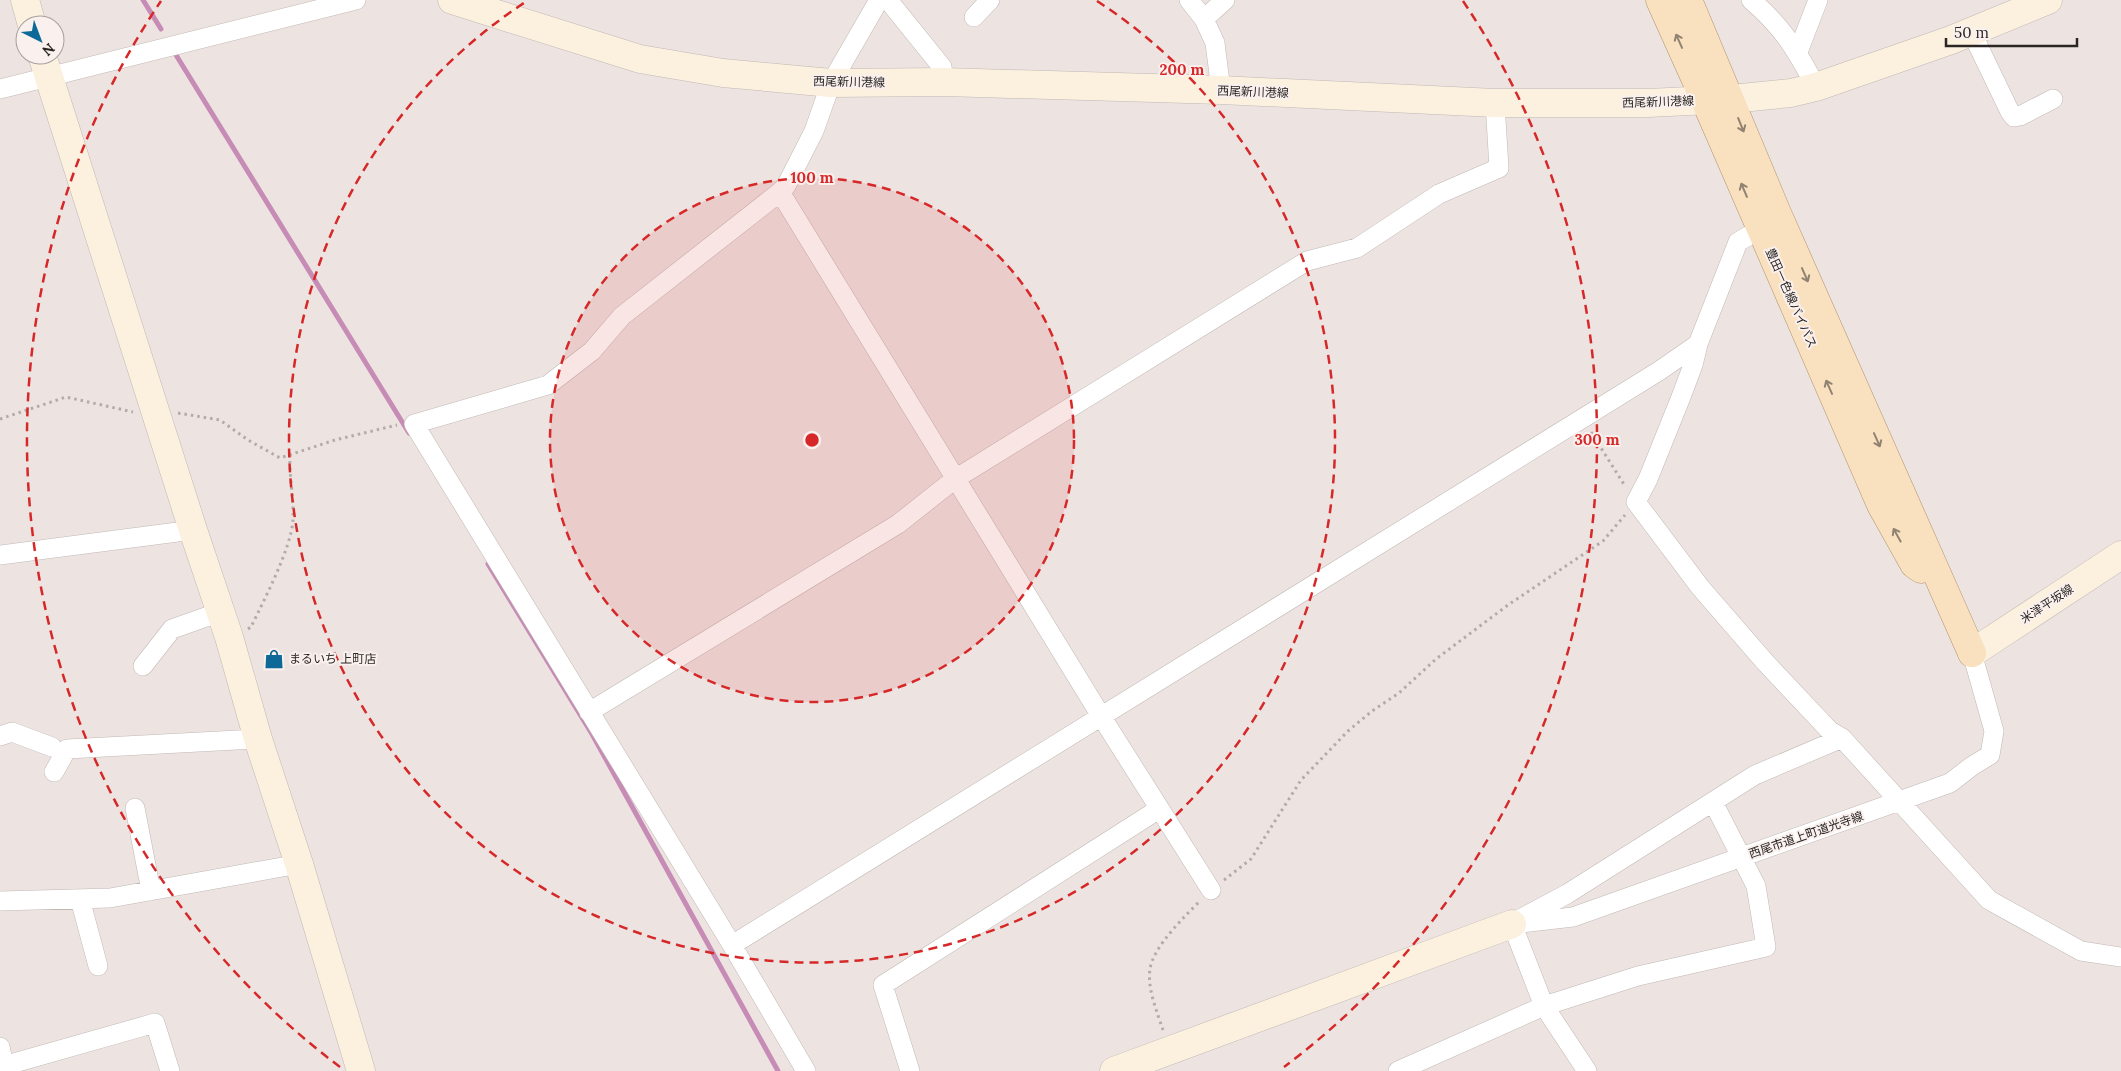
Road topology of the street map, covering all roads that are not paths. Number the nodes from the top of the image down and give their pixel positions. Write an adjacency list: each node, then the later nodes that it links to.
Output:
1 (25, 0): 14 (main road)
2 (356, 0): 19 (street)
3 (452, 0): 21 (main road, 西尾新川港線)
4 (879, 0): 21 (street)
5 (888, 0): 20 (street)
6 (990, 0): 15 (street)
7 (1188, 0): 16 (street)
8 (1225, 0): 16 (street)
9 (1660, 0): 26 (main road, 豊田一色線バイパス, one-way to 9)
10 (1688, 0): 26 (main road, 豊田一色線バイパス)
11 (1752, 0): 18 (street)
12 (1818, 0): 18 (street)
13 (2048, 0): 17 (main road, 西尾新川港線)
14 (29, 15)
15 (974, 17)
16 (1204, 19): 24 (street)
17 (1971, 31): 22 (main road, 西尾新川港線); 25 (street)
18 (1798, 52): 22 (street)
19 (45, 66): 23 (street); 32 (main road)
20 (944, 82): 21 (main road, 西尾新川港線); 24 (main road, 西尾新川港線)
21 (831, 83): 28 (street)
22 (1816, 87): 26 (main road, 西尾新川港線)
23 (0, 89)
24 (1221, 90): 27 (main road, 西尾新川港線)
25 (2053, 99)
26 (1718, 100): 27 (main road, 西尾新川港線); 29 (main road, 豊田一色線バイパス, one-way to 26); 35 (main road, 豊田一色線バイパス, one-way to 35)
27 (1495, 103): 31 (street)
28 (780, 192): 31 (street); 39 (street)
29 (1760, 229): 30 (street); 35 (main road, 豊田一色線バイパス, one-way to 29)
30 (1698, 344): 40 (street); 42 (street)
31 (955, 479): 39 (street); 40 (street)
32 (193, 530): 34 (street); 36 (main road)
33 (2121, 554): 37 (main road, 米津平坂線)
34 (0, 555)
35 (1940, 583): 37 (main road, 豊田一色線バイパス)
36 (225, 625): 38 (street); 43 (main road)
37 (1972, 653): 47 (street, 西尾市道上町道光寺線)
38 (143, 666)
39 (589, 712): 57 (street)
40 (1101, 716): 49 (street); 57 (street)
41 (0, 736): 44 (street)
42 (1842, 738): 46 (street); 47 (street)
43 (258, 739): 45 (street); 51 (main road)
44 (52, 747)
45 (54, 772)
46 (1713, 802): 50 (street); 56 (street)
47 (1898, 802): 50 (street, 西尾市道上町道光寺線); 58 (street)
48 (135, 808): 53 (street)
49 (1159, 809): 52 (street); 65 (street)
50 (1741, 858): 56 (street, 西尾市道上町道光寺線); 60 (street)
51 (299, 864): 53 (street); 63 (main road)
52 (1210, 890)
53 (151, 891): 54 (street)
54 (80, 899): 55 (street); 59 (street)
55 (0, 902)
56 (1512, 924): 60 (street); 66 (main road)
57 (732, 945): 64 (street)
58 (2121, 957)
59 (98, 966)
60 (1544, 1006): 67 (street); 68 (street)
61 (1, 1060): 62 (street)
62 (170, 1071)
63 (361, 1071)
64 (806, 1071)
65 (910, 1071)
66 (1114, 1071)
67 (1398, 1071)
68 (1587, 1071)

